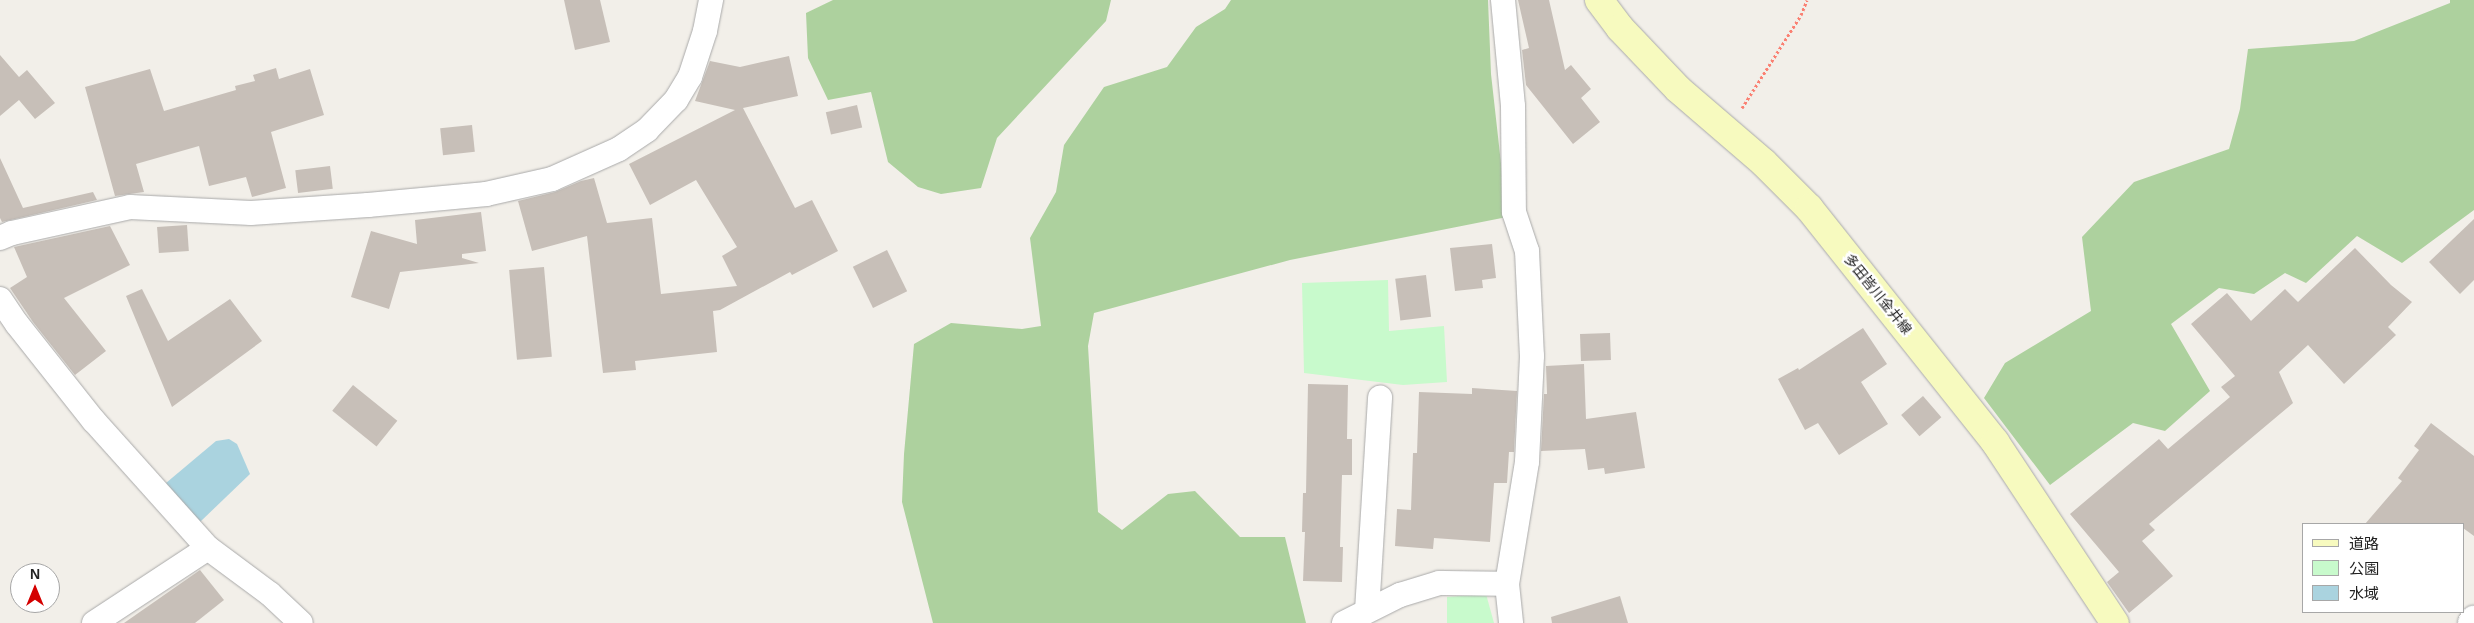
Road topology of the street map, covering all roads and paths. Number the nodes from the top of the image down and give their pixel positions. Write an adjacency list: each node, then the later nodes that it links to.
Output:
1 (710, 0): 6 (street)
2 (1504, 0): 10 (street)
3 (1598, 0): 5 (main road, 多田皆川金井線)
4 (1807, 0): 5 (path)
5 (1728, 132): 16 (main road, 多田皆川金井線)
6 (0, 238)
7 (0, 299): 9 (street)
8 (1380, 397): 11 (street)
9 (208, 548): 12 (street); 13 (street)
10 (1507, 584): 11 (street); 15 (street)
11 (1367, 611): 14 (street)
12 (94, 623)
13 (301, 623)
14 (1344, 623)
15 (1511, 623)
16 (2115, 623)

